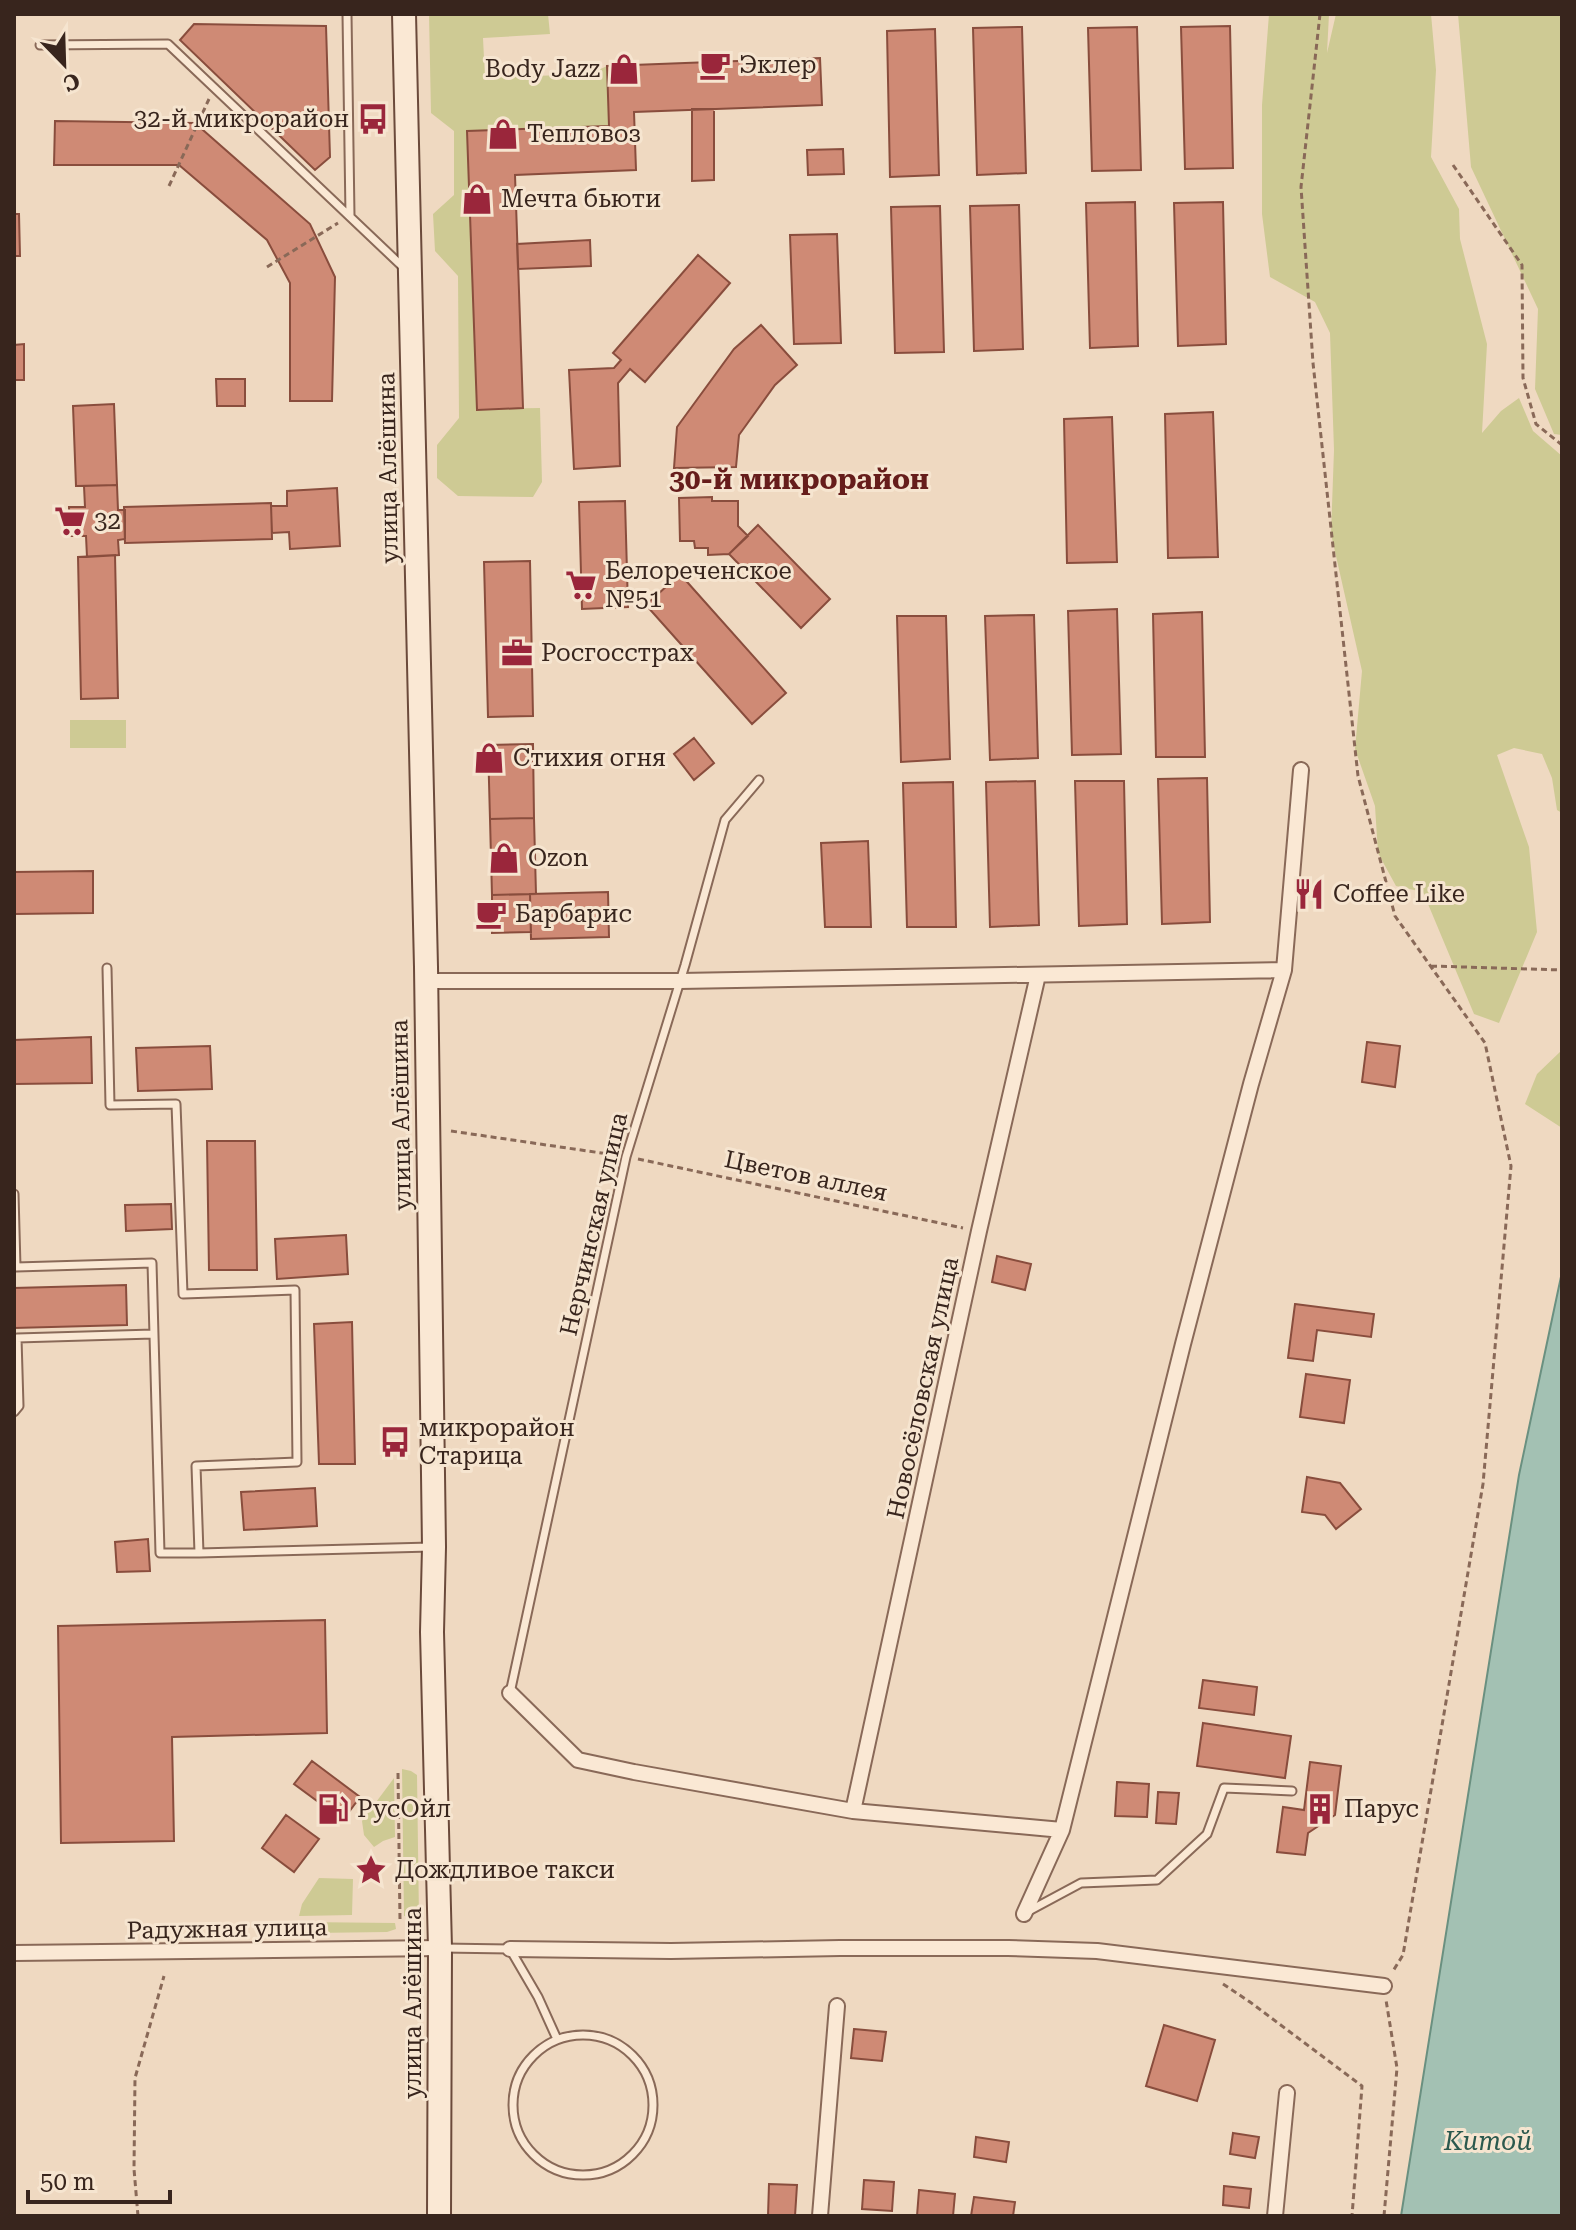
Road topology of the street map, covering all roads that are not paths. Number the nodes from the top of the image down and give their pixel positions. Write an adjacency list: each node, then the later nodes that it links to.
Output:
1 (347, 14): 4 (lane)
2 (404, 14): 5 (street, улица Алёшина)
3 (40, 45): 4 (lane)
4 (350, 216): 5 (lane)
5 (411, 274): 11 (street, улица Алёшина)
6 (1301, 770): 9 (street)
7 (759, 780): 12 (lane, Нерчинская улица)
8 (107, 968): 19 (lane)
9 (1284, 970): 10 (street); 23 (street)
10 (1038, 975): 12 (street); 22 (street, Новосёловская улица)
11 (426, 981): 12 (street); 18 (street, улица Алёшина)
12 (680, 981): 20 (lane, Нерчинская улица)
13 (14, 1194): 14 (lane)
14 (15, 1267): 15 (lane)
15 (153, 1334): 16 (lane); 19 (lane)
16 (16, 1338): 17 (lane)
17 (14, 1412)
18 (434, 1547): 19 (lane); 25 (street, улица Алёшина)
19 (199, 1553)
20 (510, 1693): 22 (street)
21 (1292, 1791): 24 (lane)
22 (853, 1811): 23 (street)
23 (1062, 1830): 24 (street)
24 (1024, 1914)
25 (440, 1948): 26 (lane); 27 (street, Радужная улица); 32 (street, улица Алёшина)
26 (510, 1949): 28 (street); 30 (lane)
27 (14, 1953)
28 (1384, 1986)
29 (837, 2006): 33 (street)
30 (557, 2039): 30 (lane)
31 (1287, 2093): 34 (street)
32 (439, 2216)
33 (820, 2216)
34 (1275, 2216)

